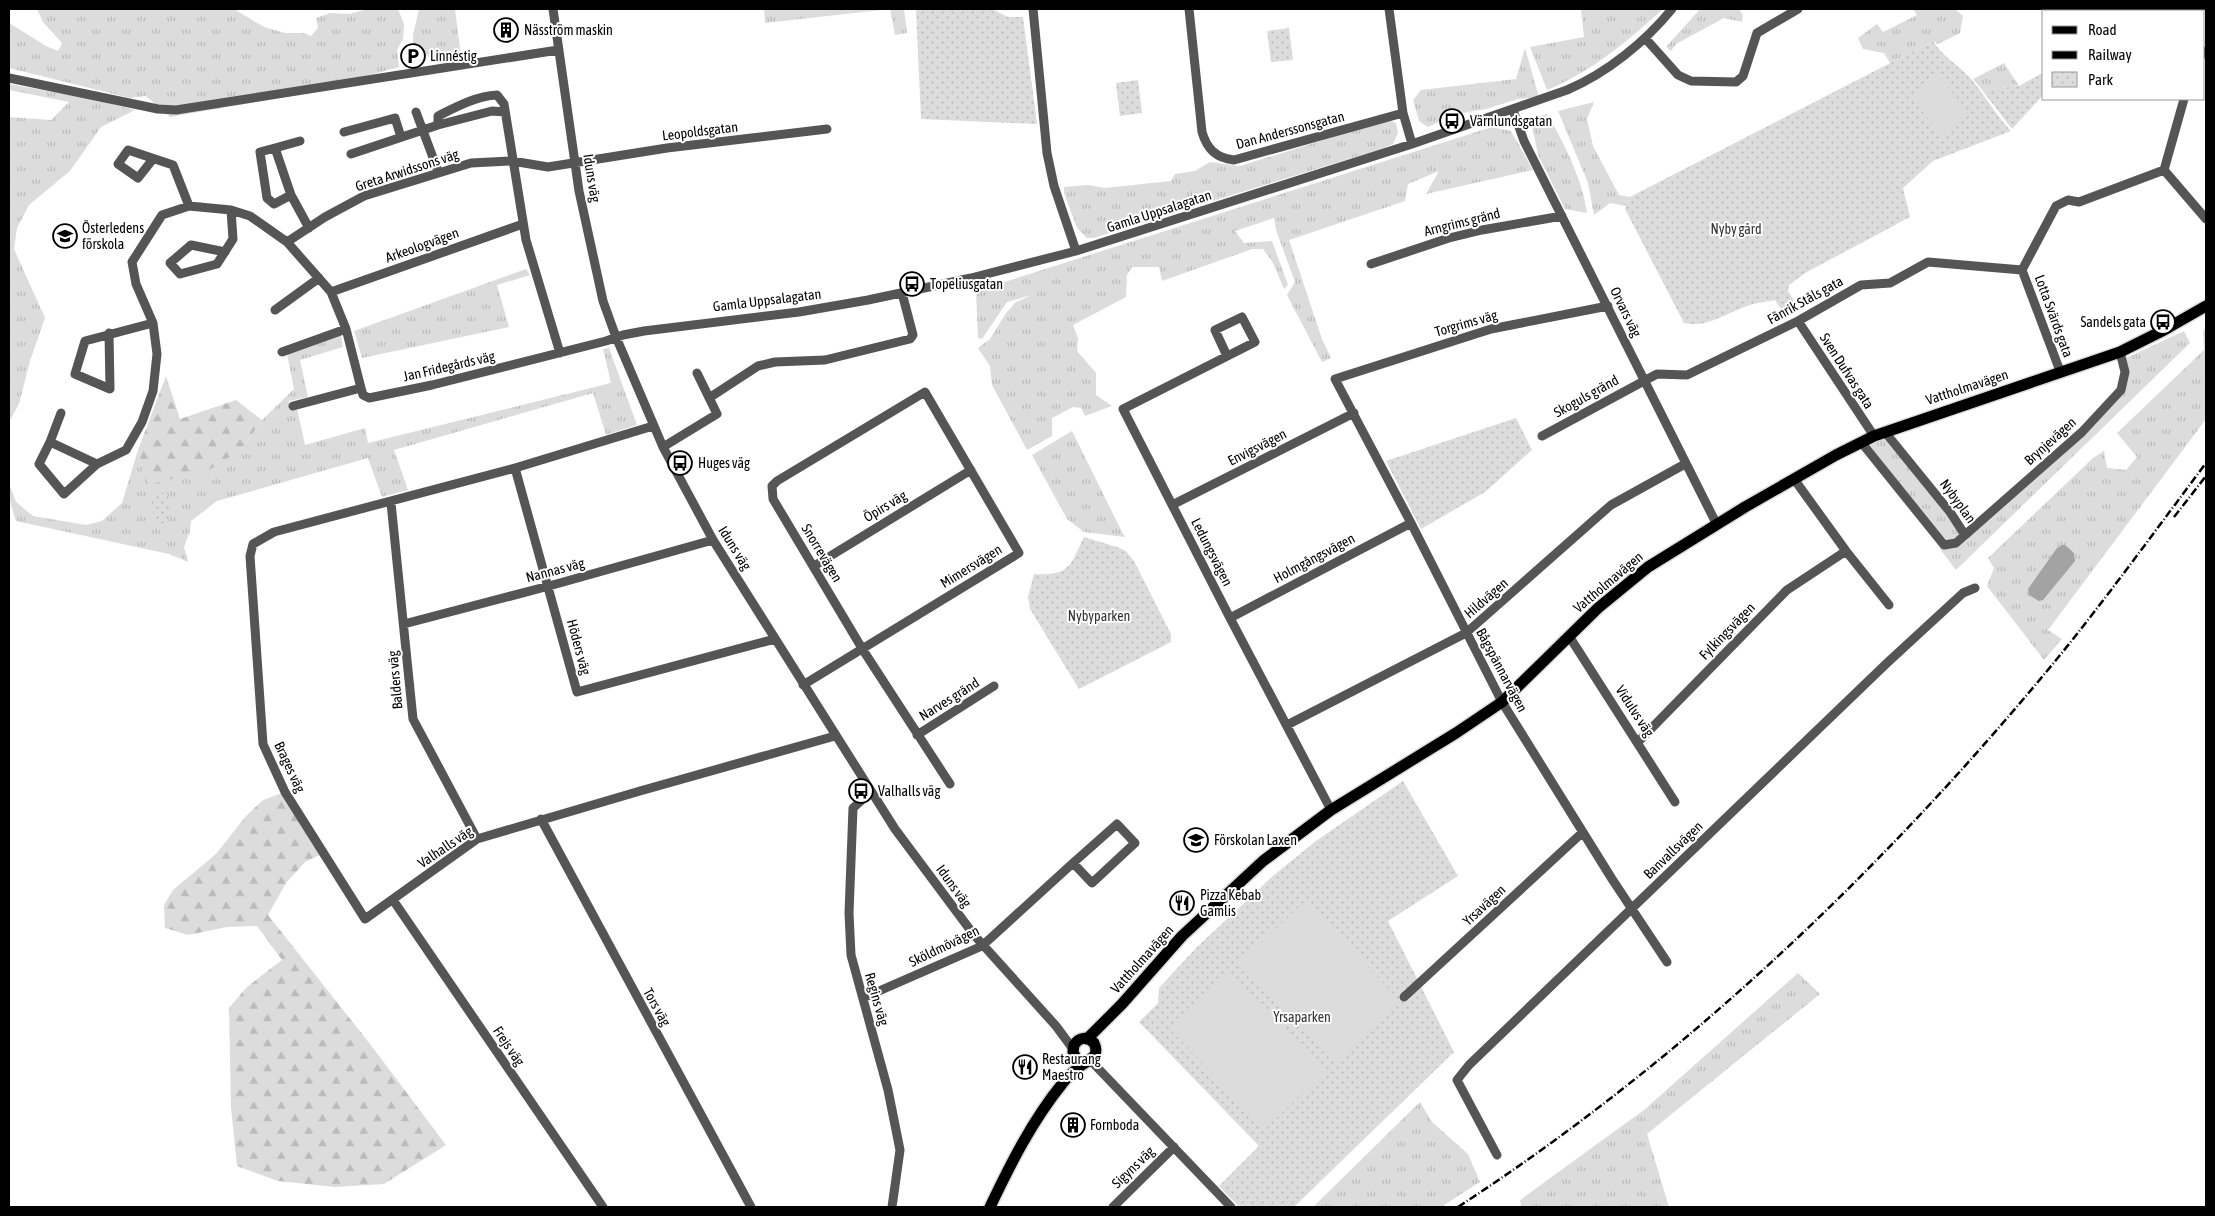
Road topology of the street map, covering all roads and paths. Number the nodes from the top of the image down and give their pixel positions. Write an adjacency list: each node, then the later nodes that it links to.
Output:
1 (553, 9): 8 (street, Iduns väg)
2 (1033, 9): 37 (street)
3 (1189, 9): 14 (street, Dan Anderssonsgatan)
4 (1389, 9): 14 (street)
5 (1672, 9): 7 (street, Gamla Uppsalagatan)
6 (1798, 9): 7 (street)
7 (1645, 38): 11 (street, Gamla Uppsalagatan)
8 (558, 50): 9 (street); 26 (street, Iduns väg)
9 (9, 78)
10 (2184, 100): 27 (street)
11 (1512, 110): 21 (street, Gamla Uppsalagatan); 32 (street, Orvars väg)
12 (416, 112): 17 (street)
13 (505, 112): 15 (street); 15 (street); 25 (street)
14 (1402, 113): 21 (street)
15 (438, 125): 17 (street)
16 (827, 130): 26 (street, Leopoldsgatan)
17 (423, 131): 19 (street); 28 (street)
18 (344, 132): 19 (street)
19 (401, 137): 23 (street)
20 (300, 141): 22 (street)
21 (1412, 144): 37 (street, Gamla Uppsalagatan)
22 (275, 148): 29 (street); 29 (street)
23 (351, 154)
24 (153, 159): 30 (street)
25 (512, 161): 26 (street, Greta Arwidssons väg); 28 (street, Greta Arwidssons väg); 34 (street)
26 (576, 163): 51 (street, Iduns väg)
27 (2164, 170): 33 (street); 40 (street)
28 (438, 172): 35 (street, Greta Arwidssons väg)
29 (291, 195): 35 (street)
30 (189, 206): 31 (street); 48 (street)
31 (231, 210): 36 (street); 38 (street)
32 (1562, 216): 39 (street, Arngrims gränd); 44 (street, Orvars väg)
33 (2206, 219)
34 (523, 224): 42 (street, Arkeologvägen); 54 (street)
35 (309, 228): 36 (street, Greta Arwidssons väg)
36 (287, 242): 41 (street)
37 (1076, 251): 43 (street, Gamla Uppsalagatan)
38 (225, 252): 38 (street)
39 (1371, 264)
40 (2022, 270): 47 (street, Fänrik Ståls gata); 56 (street, Lotta Svärds gata)
41 (319, 278): 42 (street); 46 (street)
42 (331, 292): 49 (street)
43 (902, 293): 51 (street, Gamla Uppsalagatan); 62 (street)
44 (1608, 306): 58 (street, Torgrims väg); 59 (street, Orvars väg)
45 (2206, 306): 53 (main road, Vattholmavägen)
46 (275, 310)
47 (1798, 321): 59 (street, Fänrik Ståls gata); 67 (street, Sven Dufvas gata)
48 (152, 323): 50 (street); 72 (street)
49 (346, 329): 52 (street); 60 (street)
50 (109, 333): 50 (street)
51 (616, 337): 54 (street, Jan Fridegårds väg); 66 (street, Iduns väg)
52 (282, 352)
53 (2120, 352): 56 (main road, Vattholmavägen); 81 (street, Brynjevägen)
54 (560, 353): 60 (street, Jan Fridegårds väg)
55 (1228, 356): 55 (street, Ledungsvägen); 78 (street, Ledungsvägen)
56 (2060, 371): 67 (main road, Vattholmavägen)
57 (697, 373): 62 (street)
58 (1335, 379): 64 (street, Bågspännarvägen)
59 (1644, 380): 68 (street, Skoguls gränd); 73 (street, Orvars väg)
60 (361, 388): 63 (street)
61 (925, 392): 75 (street, Mimersvägen); 84 (street, Snorrevägen)
62 (709, 398): 71 (street)
63 (293, 406)
64 (1354, 413): 78 (street, Envigsvägen); 79 (street, Bågspännarvägen)
65 (61, 414): 69 (street)
66 (653, 426): 71 (street, Iduns väg); 74 (street)
67 (1880, 433): 70 (main road, Vattholmavägen); 81 (street, Nybyplan)
68 (1542, 436)
69 (50, 442): 72 (street); 72 (street)
70 (1861, 442): 76 (main road, Vattholmavägen); 81 (street, Nybyplan)
71 (663, 447): 82 (street, Iduns väg)
72 (97, 464)
73 (1686, 464): 80 (street, Orvars väg); 90 (street, Hildvägen)
74 (515, 468): 77 (street); 85 (street, Höders väg)
75 (971, 470): 84 (street, Öpirs väg); 93 (street, Mimersvägen)
76 (1794, 479): 80 (main road, Vattholmavägen); 83 (street)
77 (391, 502): 89 (street, Balders väg); 109 (street, Brages väg)
78 (1172, 505): 88 (street, Ledungsvägen)
79 (1411, 523): 88 (street, Holmgångsvägen); 90 (street, Bågspännarvägen)
80 (1717, 525): 91 (main road, Vattholmavägen)
81 (1966, 535)
82 (713, 540): 85 (street, Nannas väg); 92 (street, Iduns väg)
83 (1846, 552): 87 (street); 100 (street, Fylkingsvägen)
84 (814, 566): 93 (street, Snorrevägen)
85 (549, 586): 89 (street, Nannas väg); 92 (street, Höders väg)
86 (1974, 588): 110 (street, Banvallsvägen)
87 (1889, 605)
88 (1230, 618): 97 (street, Ledungsvägen)
89 (404, 624): 107 (street, Balders väg)
90 (1466, 633): 96 (street, Bågspännarvägen); 97 (street, Hildvägen)
91 (1569, 636): 96 (main road, Vattholmavägen); 100 (street, Vidulvs väg)
92 (775, 640): 94 (street, Iduns väg)
93 (863, 650): 94 (street, Mimersvägen); 98 (street, Snorrevägen)
94 (803, 685): 99 (street, Iduns väg)
95 (994, 686): 98 (street, Narves gränd)
96 (1502, 702): 104 (main road, Vattholmavägen); 106 (street, Bågspännarvägen)
97 (1287, 726): 104 (street, Ledungsvägen)
98 (917, 734): 101 (street, Snorrevägen)
99 (836, 736): 105 (street, Valhalls väg); 111 (street, Iduns väg)
100 (1638, 742): 103 (street, Vidulvs väg)
101 (950, 784)
102 (862, 800): 114 (street, Regins väg)
103 (1675, 802)
104 (1331, 810): 115 (main road, Vattholmavägen)
105 (540, 820): 107 (street, Valhalls väg); 125 (street, Tors väg)
106 (1583, 832): 110 (street, Bågspännarvägen); 113 (street, Yrsavägen)
107 (478, 839): 109 (street, Valhalls väg)
108 (1073, 863): 108 (street, Sköldmövägen); 111 (street, Sköldmövägen)
109 (392, 900): 124 (street, Frejs väg)
110 (1632, 908): 112 (street, Bågspännarvägen); 119 (street, Banvallsvägen)
111 (982, 946): 114 (street, Sköldmövägen); 116 (street, Iduns väg)
112 (1666, 962)
113 (1404, 997)
114 (863, 998): 126 (street, Regins väg)
115 (1114, 1013): 116 (main road, Vattholmavägen); 117 (main road, Vattholmavägen)
116 (1078, 1045): 117 (main road); 118 (main road); 120 (main road, Vattholmavägen)
117 (1096, 1048): 118 (main road)
118 (1089, 1061): 120 (main road, Vattholmavägen); 122 (street)
119 (1457, 1080): 121 (street, Banvallsvägen); 123 (street)
120 (1063, 1082): 127 (main road, Vattholmavägen)
121 (1452, 1089)
122 (1174, 1147): 128 (street, Sigyns väg); 129 (street)
123 (1497, 1155)
124 (603, 1207)
125 (750, 1207)
126 (892, 1207)
127 (990, 1207)
128 (1113, 1207)
129 (1231, 1207)

